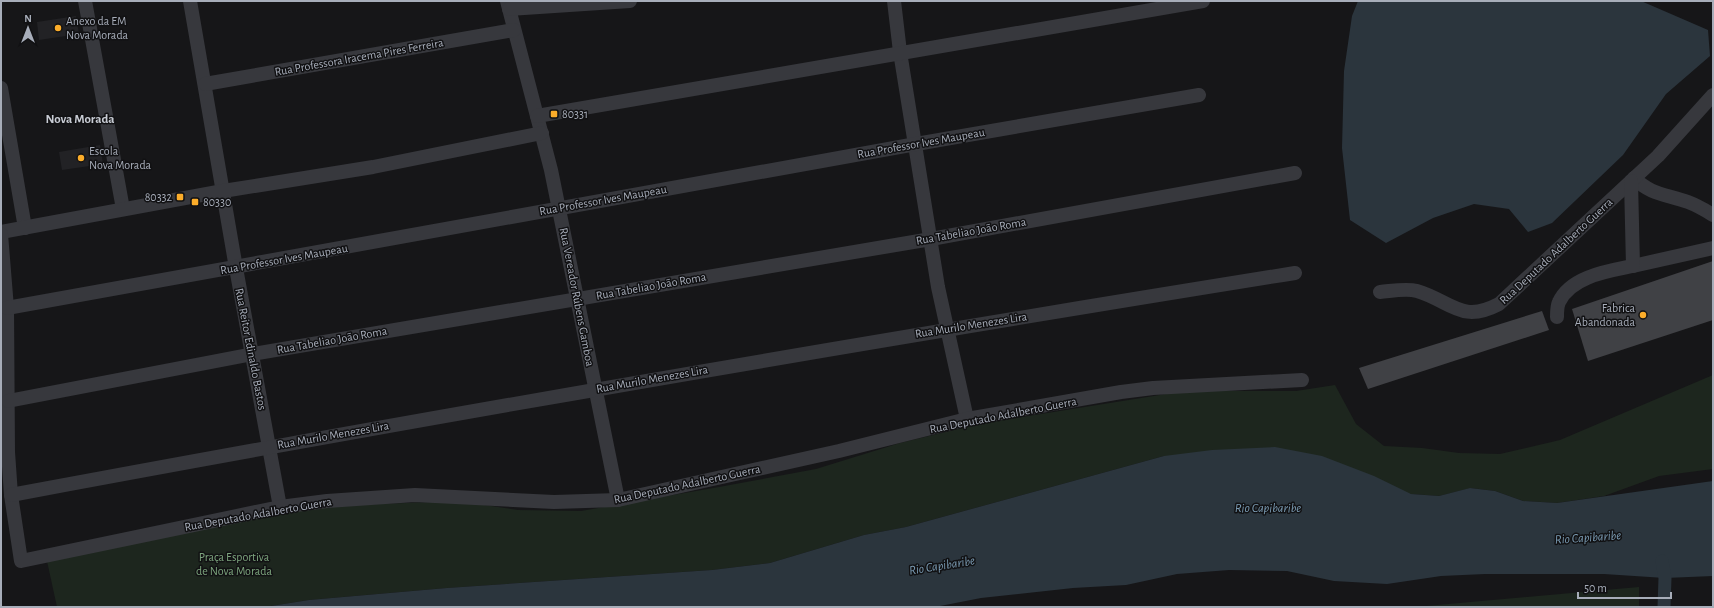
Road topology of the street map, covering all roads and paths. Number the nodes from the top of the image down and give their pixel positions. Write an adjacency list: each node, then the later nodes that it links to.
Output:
1 (85, 1): 20 (street)
2 (190, 1): 9 (street, Rua Reitor Edinaldo Bastos)
3 (630, 1): 6 (street)
4 (894, 1): 8 (street)
5 (1203, 1): 8 (street)
6 (508, 5): 7 (street, Rua Vereador Rúbens Gamboa)
7 (514, 30): 9 (street, Rua Professora Iracema Pires Ferreira); 13 (street, Rua Vereador Rúbens Gamboa)
8 (900, 52): 13 (street); 15 (street)
9 (205, 84): 18 (street, Rua Reitor Edinaldo Bastos)
10 (1, 88): 22 (street)
11 (1199, 95): 15 (street, Rua Professor Ives Maupeau)
12 (1713, 95): 17 (street, Rua Deputado Adalberto Guerra)
13 (537, 116): 14 (street, Rua Vereador Rúbens Gamboa)
14 (542, 133): 18 (street); 19 (street, Rua Vereador Rúbens Gamboa)
15 (916, 144): 19 (street, Rua Professor Ives Maupeau); 24 (street)
16 (1295, 173): 24 (street, Rua Tabeliao João Roma)
17 (1633, 180): 21 (street); 26 (street); 29 (street, Rua Deputado Adalberto Guerra)
18 (223, 191): 20 (street); 27 (street, Rua Reitor Edinaldo Bastos)
19 (559, 208): 27 (street, Rua Professor Ives Maupeau); 30 (street, Rua Vereador Rúbens Gamboa)
20 (123, 209): 22 (street)
21 (1713, 215)
22 (25, 228): 23 (street)
23 (1, 233): 31 (street)
24 (931, 239): 30 (street, Rua Tabeliao João Roma); 33 (street)
25 (1713, 248): 26 (street)
26 (1633, 266): 32 (street)
27 (236, 268): 31 (street, Rua Professor Ives Maupeau); 34 (street, Rua Reitor Edinaldo Bastos)
28 (1295, 273): 33 (street, Rua Murilo Menezes Lira)
29 (1380, 292)
30 (576, 298): 34 (street, Rua Tabeliao João Roma); 36 (street, Rua Vereador Rúbens Gamboa)
31 (7, 308): 37 (street)
32 (1557, 317)
33 (947, 329): 36 (street, Rua Murilo Menezes Lira); 38 (street)
34 (253, 354): 37 (street, Rua Tabeliao João Roma); 39 (street, Rua Reitor Edinaldo Bastos)
35 (1302, 380): 38 (street, Rua Deputado Adalberto Guerra)
36 (595, 389): 39 (street, Rua Murilo Menezes Lira); 41 (street, Rua Vereador Rúbens Gamboa)
37 (8, 401): 40 (street)
38 (967, 420): 41 (street, Rua Deputado Adalberto Guerra)
39 (270, 446): 40 (street, Rua Murilo Menezes Lira); 42 (street, Rua Reitor Edinaldo Bastos)
40 (11, 495): 42 (street, Rua Deputado Adalberto Guerra)
41 (618, 500): 42 (street, Rua Deputado Adalberto Guerra)
42 (280, 507)

